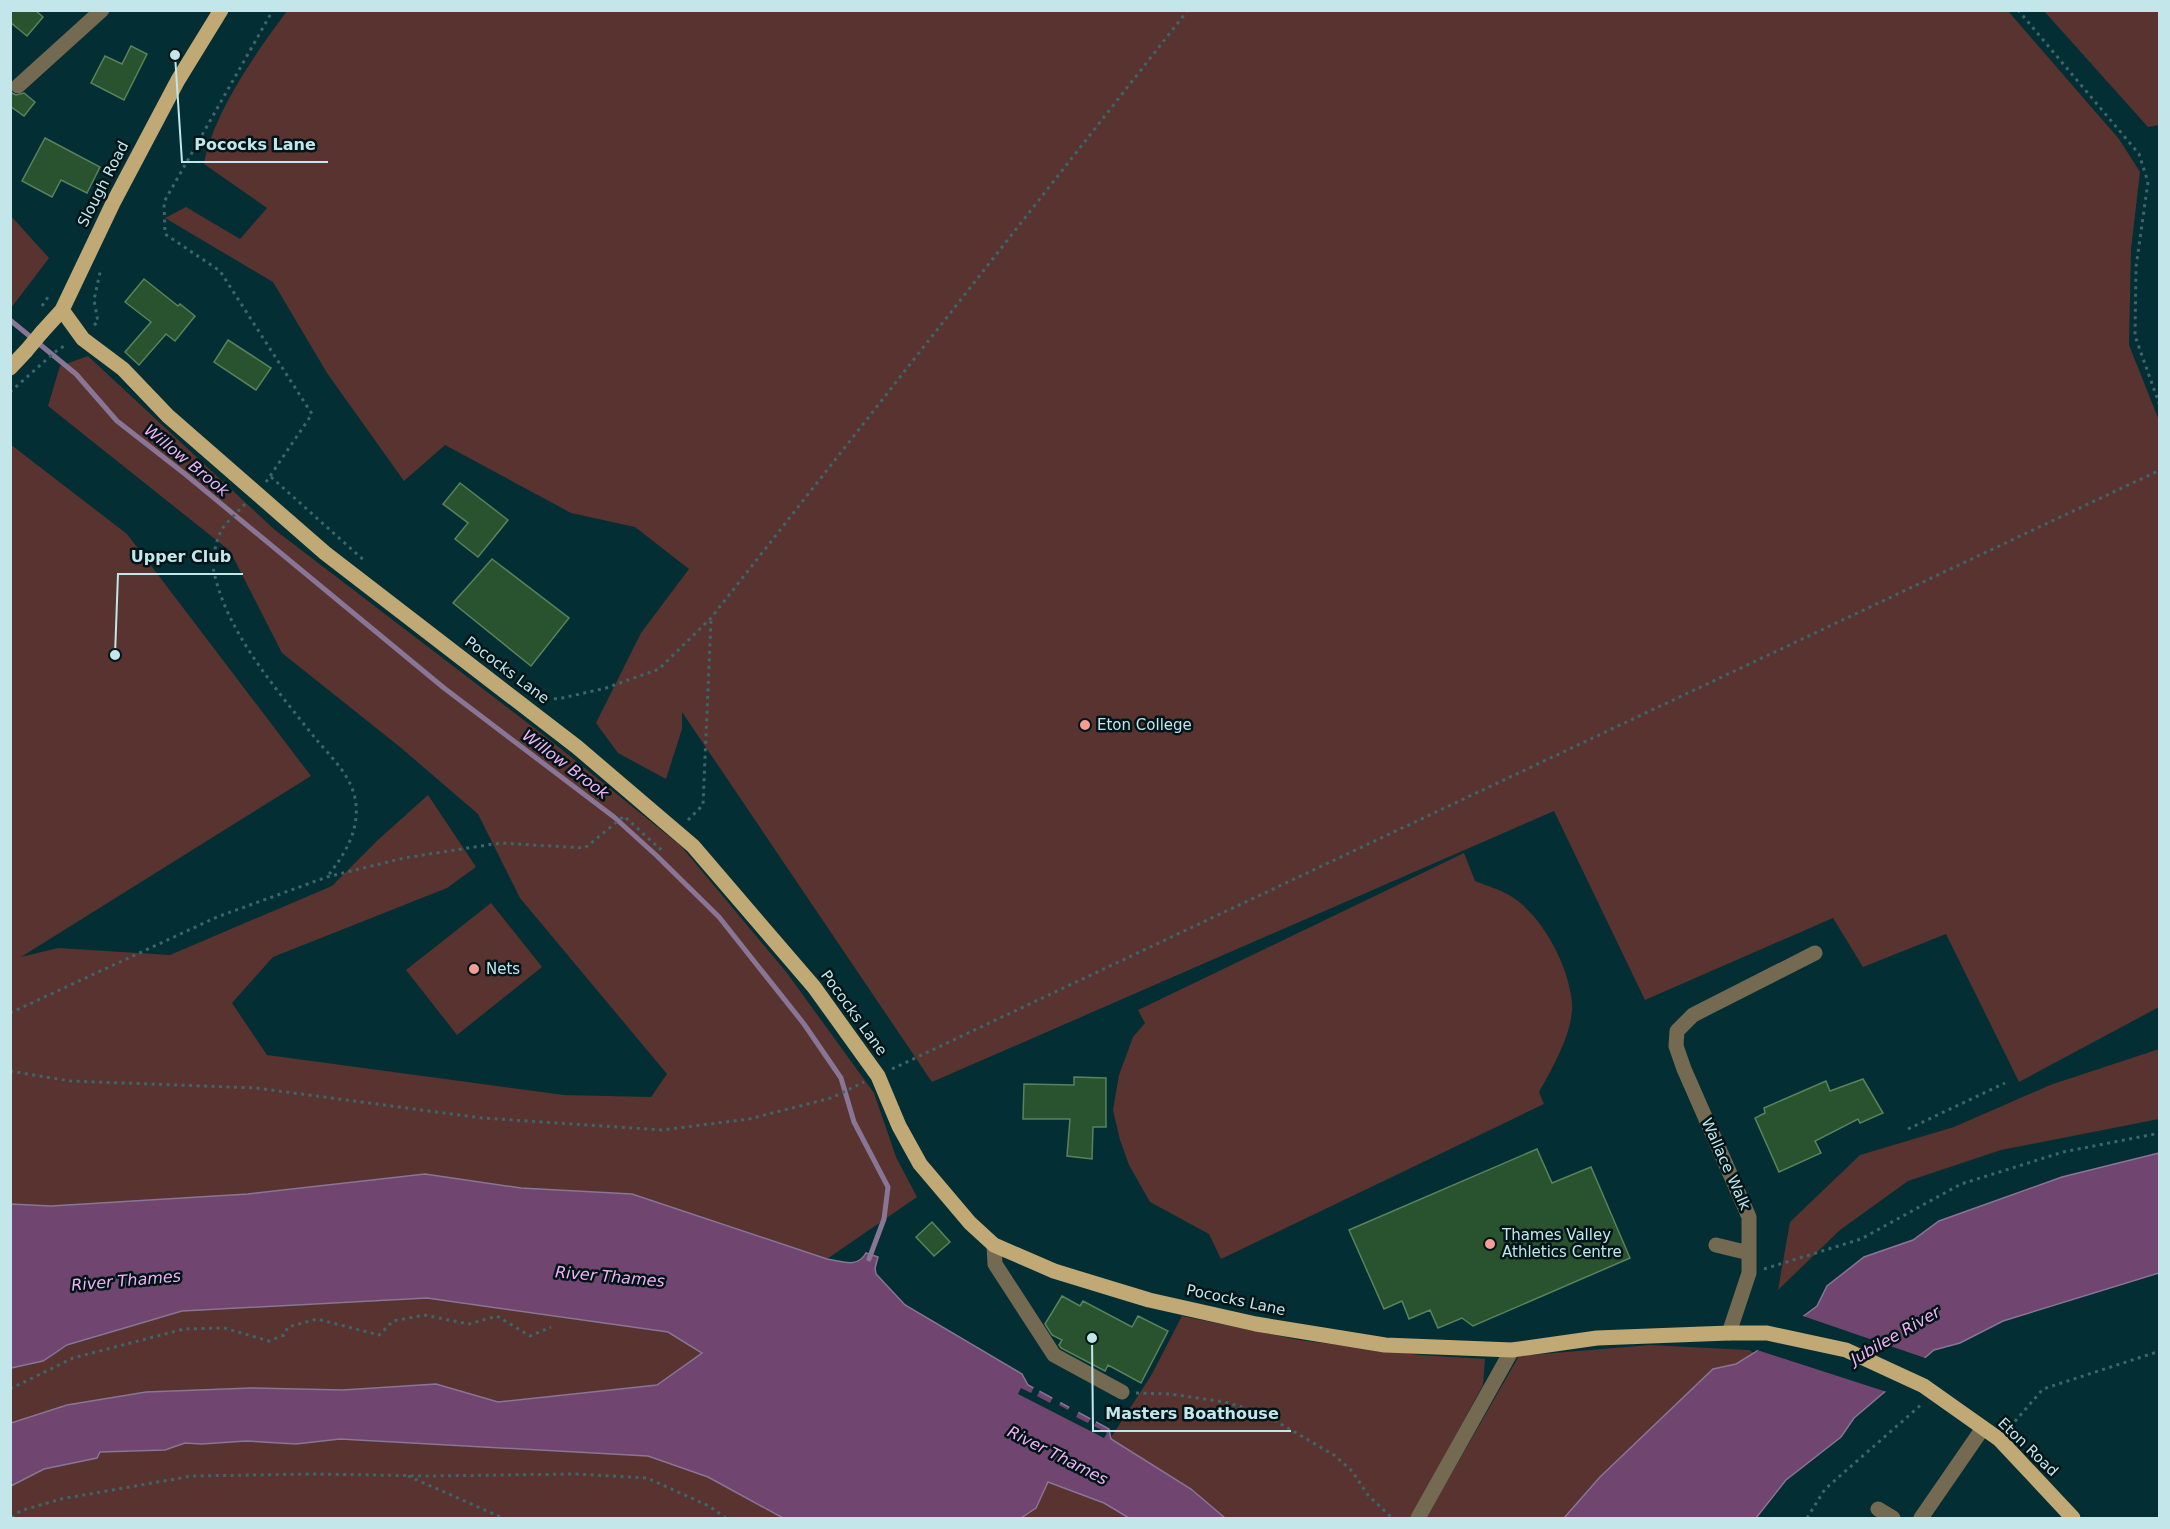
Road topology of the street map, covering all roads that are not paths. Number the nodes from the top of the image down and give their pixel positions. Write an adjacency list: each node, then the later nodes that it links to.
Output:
1 (102, 10): 3 (street)
2 (221, 10): 4 (main road, Slough Road)
3 (18, 86)
4 (62, 310): 5 (main road, Slough Road, bridge); 7 (main road, Pococks Lane)
5 (10, 368)
6 (1815, 953): 9 (street, Wallace Walk)
7 (994, 1245): 12 (main road, Pococks Lane); 13 (street)
8 (1716, 1245): 9 (street)
9 (1749, 1253): 10 (street, Wallace Walk)
10 (1729, 1333): 11 (main road, Pococks Lane); 12 (main road, Pococks Lane)
11 (1767, 1333): 14 (main road, Eton Road)
12 (1512, 1350): 16 (street)
13 (1122, 1392)
14 (1983, 1428): 18 (street); 19 (main road, Eton Road)
15 (1878, 1509): 17 (street)
16 (1418, 1518)
17 (1893, 1518)
18 (1920, 1518)
19 (2071, 1518)

